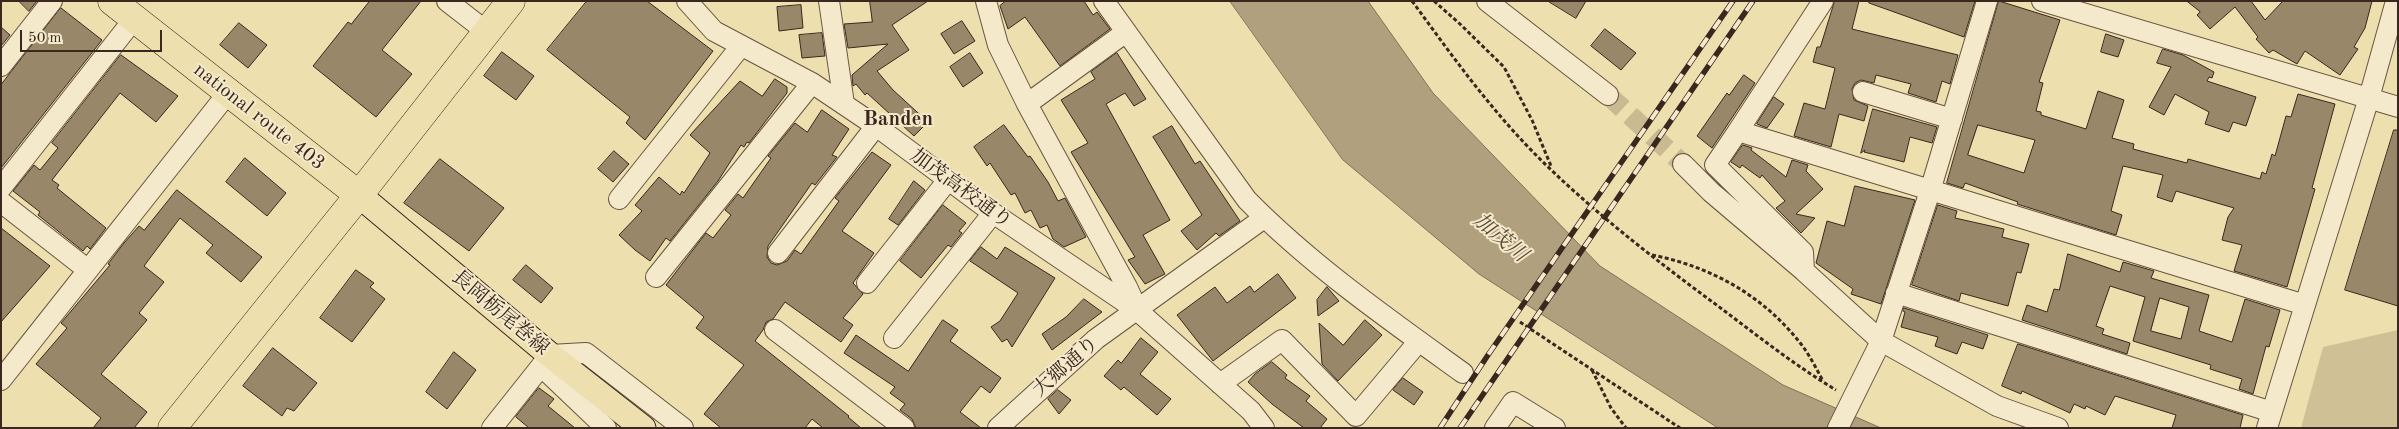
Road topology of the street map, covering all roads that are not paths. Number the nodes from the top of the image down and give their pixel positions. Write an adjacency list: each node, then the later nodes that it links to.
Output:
1 (52, 1): 18 (street)
2 (112, 1): 14 (highway, national route 403)
3 (447, 1): 15 (street)
4 (511, 1): 15 (highway)
5 (687, 1): 17 (street, 加茂高校通り)
6 (829, 1): 24 (street)
7 (986, 1): 25 (street)
8 (1104, 1): 16 (street)
9 (1487, 1): 22 (street)
10 (1823, 1): 29 (street)
11 (1987, 1): 27 (street)
12 (2042, 1): 23 (street)
13 (2396, 1): 23 (street)
14 (134, 19): 21 (highway, national route 403); 32 (street)
15 (487, 32): 34 (highway)
16 (1126, 32): 25 (street); 38 (street)
17 (741, 46): 19 (street, 加茂高校通り); 35 (street)
18 (1, 66)
19 (812, 83): 24 (street, 加茂高校通り); 42 (street)
20 (1863, 92): 27 (street)
21 (228, 93): 34 (highway, national route 403); 40 (street)
22 (1608, 95)
23 (2369, 98): 26 (street); 45 (street)
24 (844, 104): 28 (street, 加茂高校通り)
25 (1027, 104): 46 (street)
26 (2398, 106)
27 (1952, 119): 33 (street)
28 (876, 126): 31 (street, 加茂高校通り); 39 (street)
29 (1738, 131): 33 (street); 41 (street)
30 (1683, 164): 41 (street)
31 (948, 180): 37 (street, 加茂高校通り); 43 (street)
32 (1, 188)
33 (1930, 191): 44 (street); 45 (street)
34 (359, 195): 51 (main road, 長岡栃尾巻線); 57 (highway)
35 (619, 199)
36 (1, 202): 40 (street)
37 (993, 213): 46 (street, 加茂高校通り); 48 (street)
38 (1264, 218): 46 (street, 大郷通り); 49 (street)
39 (778, 253)
40 (88, 270): 53 (street)
41 (1804, 271): 50 (street)
42 (656, 277)
43 (867, 283)
44 (1896, 294): 50 (street); 55 (street)
45 (2305, 306): 55 (street)
46 (1138, 311): 54 (street, 加茂高校通り); 56 (street, 大郷通り)
47 (775, 330): 62 (street)
48 (894, 338)
49 (1419, 341): 52 (street); 54 (street)
50 (1881, 341): 66 (street); 67 (street)
51 (545, 361): 58 (street); 59 (street); 60 (main road, 長岡栃尾巻線); 61 (street)
52 (1462, 373)
53 (1, 380)
54 (1220, 384): 63 (street, 加茂高校通り)
55 (2269, 420)
56 (1007, 425)
57 (172, 428)
58 (492, 428)
59 (606, 428)
60 (643, 428)
61 (683, 428)
62 (904, 428)
63 (1264, 428)
64 (1495, 428): 65 (street)
65 (1555, 428)
66 (1838, 428)
67 (2058, 428)

